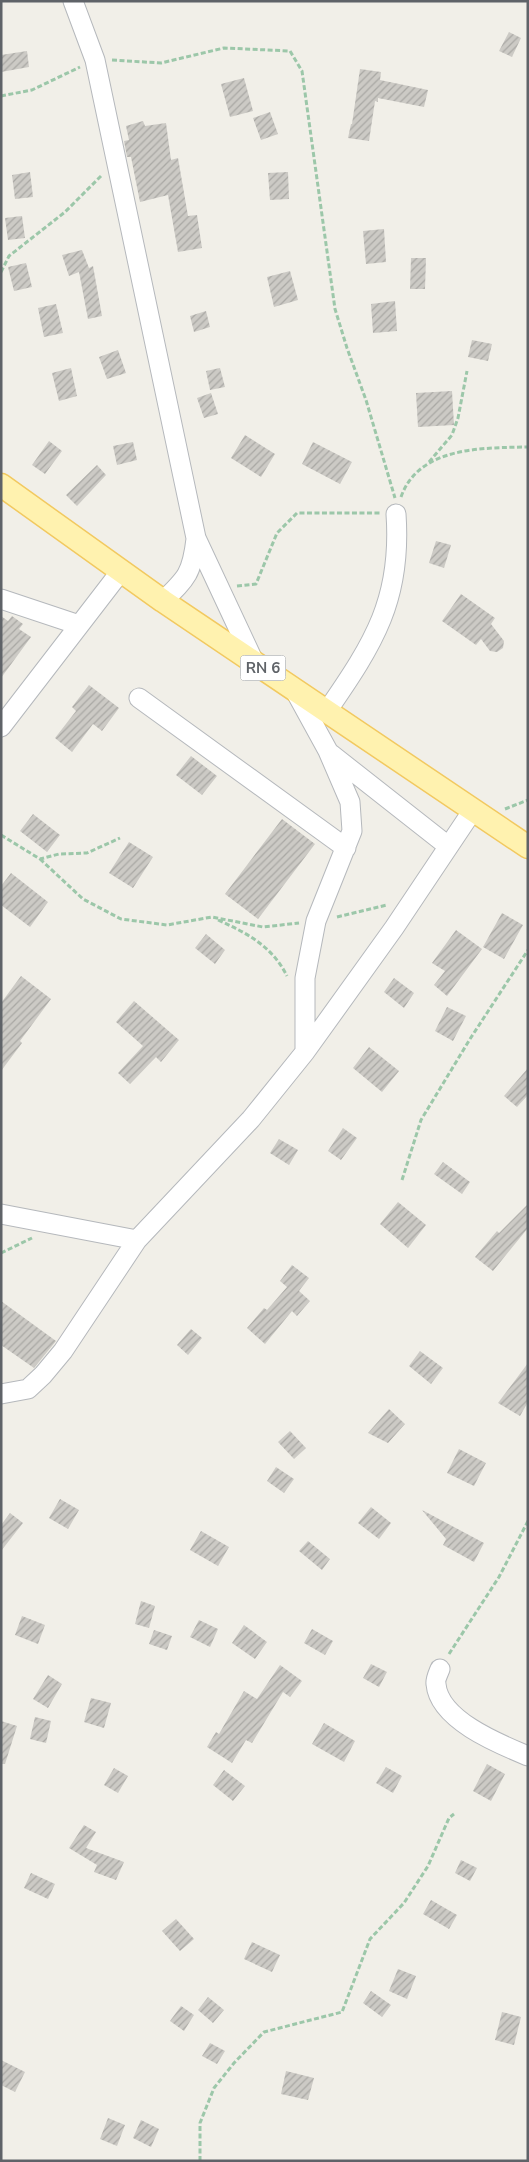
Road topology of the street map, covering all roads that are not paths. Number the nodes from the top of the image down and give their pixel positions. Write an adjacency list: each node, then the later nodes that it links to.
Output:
1 (73, 1): 4 (street)
2 (1, 486): 5 (main road, RN 6)
3 (397, 510): 12 (street)
4 (196, 538): 7 (street); 9 (street)
5 (121, 571): 7 (main road, RN 6); 8 (street)
6 (1, 599): 8 (street)
7 (163, 601): 9 (main road, RN 6)
8 (79, 625): 13 (street)
9 (254, 662): 10 (main road, RN 6)
10 (294, 688): 12 (main road, RN 6); 14 (street)
11 (139, 698): 18 (street)
12 (327, 711): 15 (main road, RN 6)
13 (1, 727)
14 (328, 752): 16 (street); 18 (street)
15 (473, 810): 16 (street); 17 (main road, RN 6)
16 (448, 846): 19 (street)
17 (528, 847)
18 (346, 848): 19 (street)
19 (305, 1052): 21 (street)
20 (1, 1214): 21 (street)
21 (137, 1240): 22 (street)
22 (1, 1394)
23 (440, 1669): 24 (street)
24 (528, 1756)

